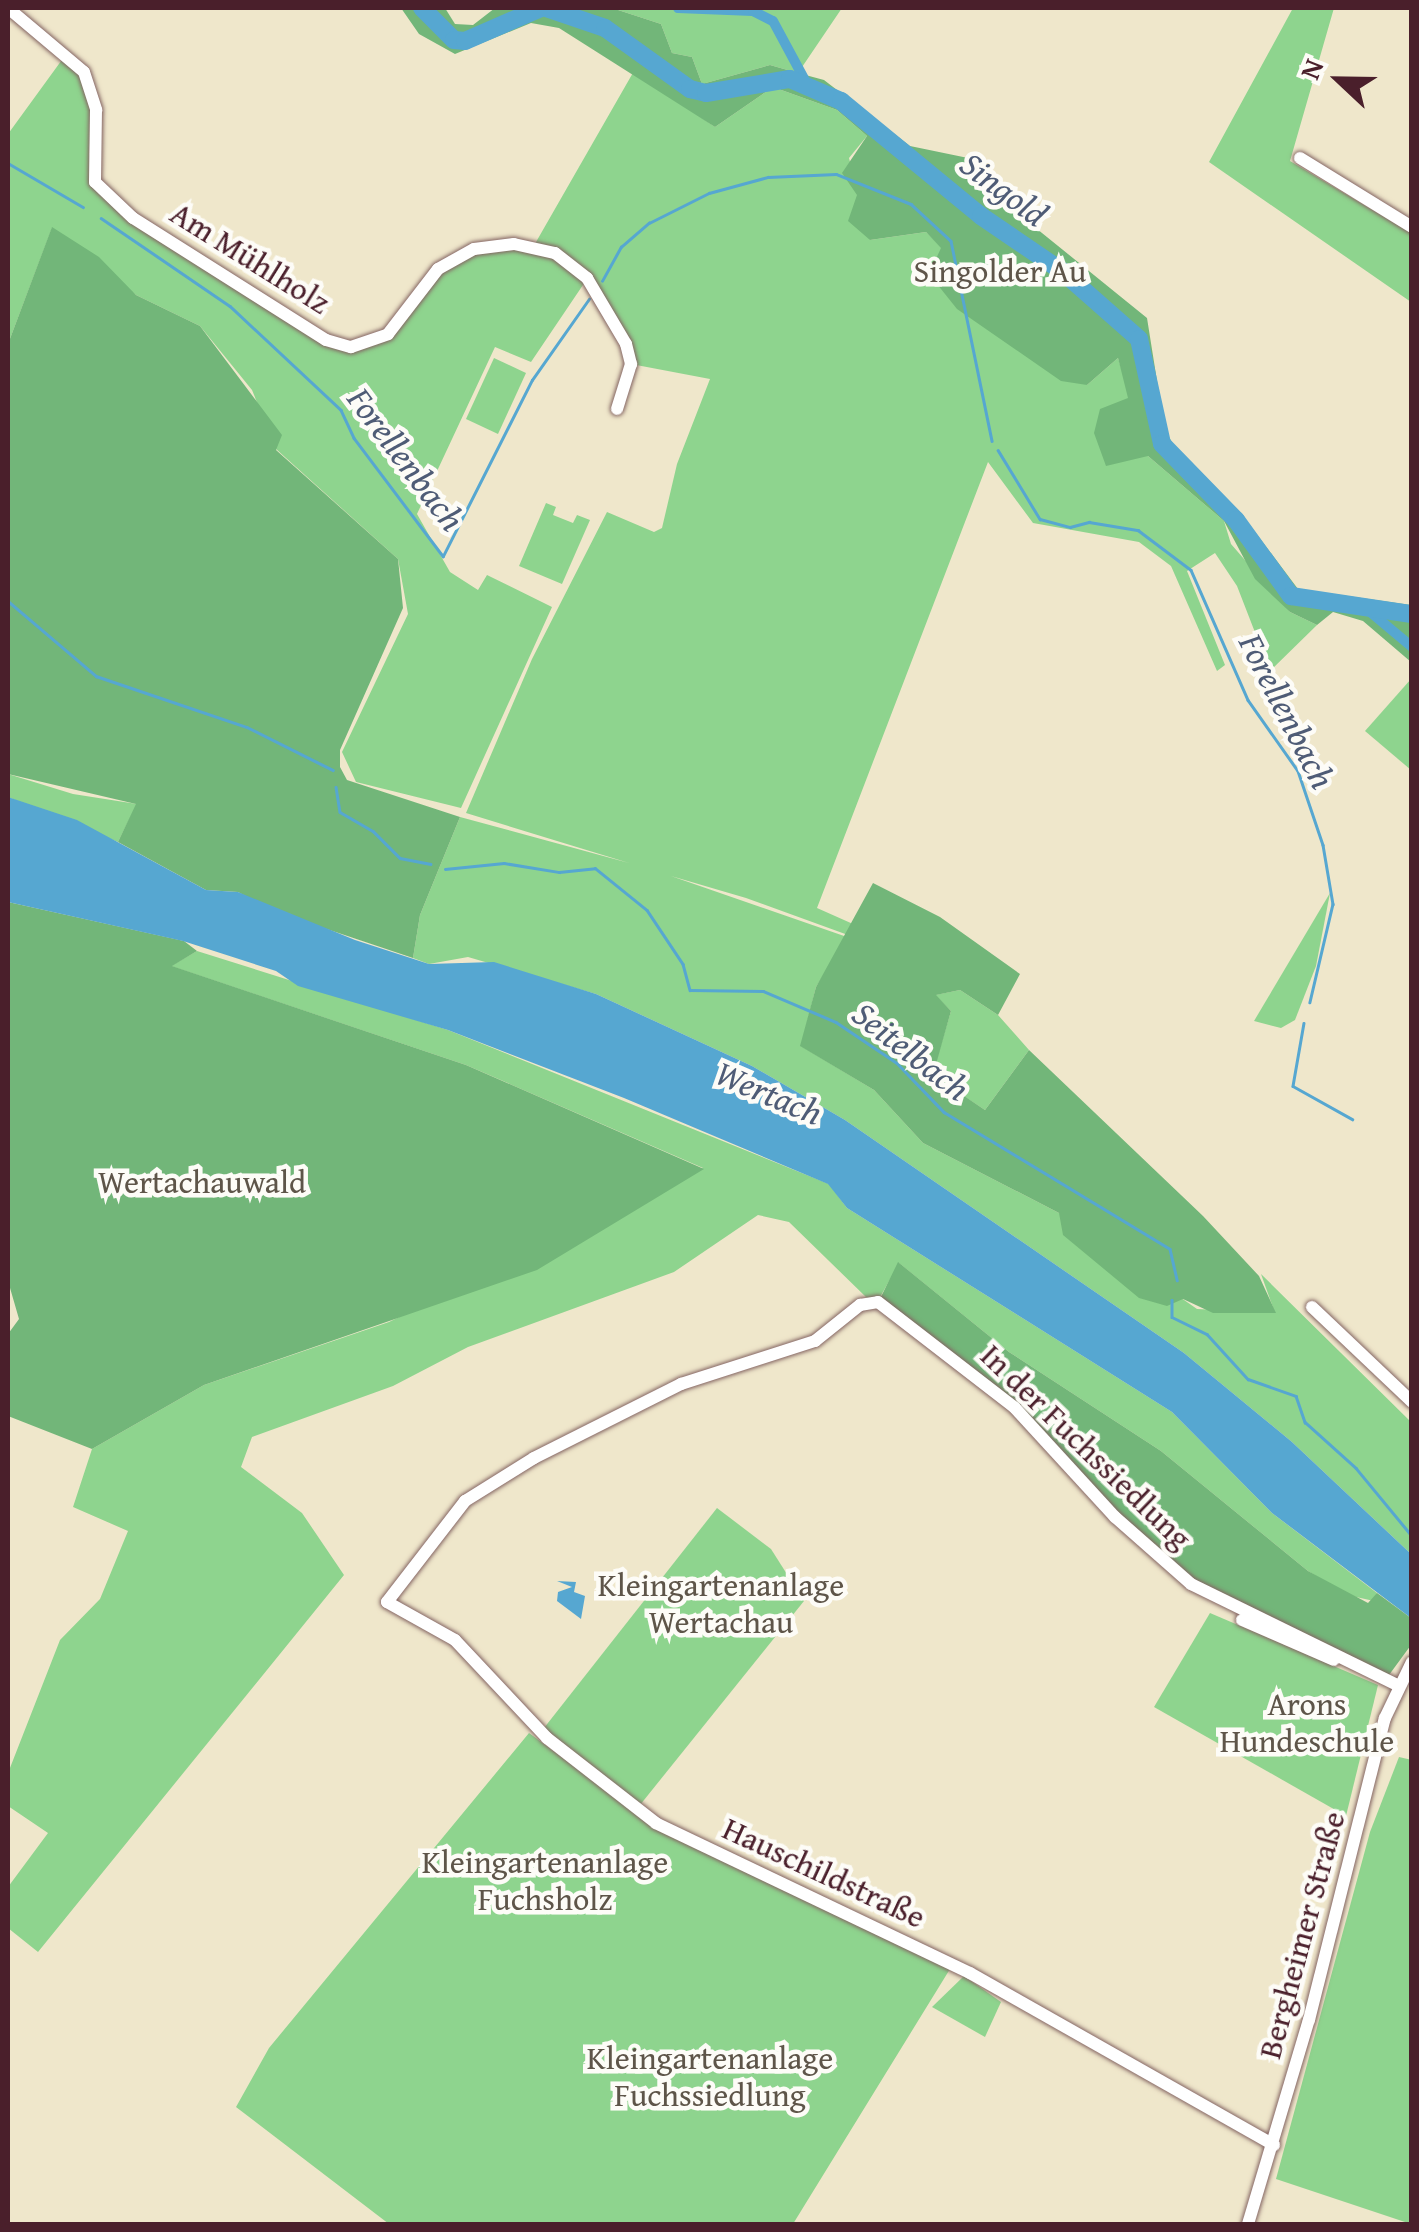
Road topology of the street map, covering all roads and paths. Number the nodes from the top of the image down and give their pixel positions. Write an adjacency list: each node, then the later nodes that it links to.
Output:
1 (8, 8): 4 (street, Am Mühlholz)
2 (1300, 158): 3 (street)
3 (1412, 227)
4 (618, 409)
5 (1312, 1307): 6 (street)
6 (1412, 1402)
7 (387, 1602): 9 (street, In der Fuchssiedlung); 10 (street, Hauschildstraße)
8 (1412, 1662): 9 (street, Bergheimer Straße)
9 (1397, 1684): 10 (street, Bergheimer Straße)
10 (1274, 2145): 11 (street, Bergheimer Straße)
11 (1248, 2224)

